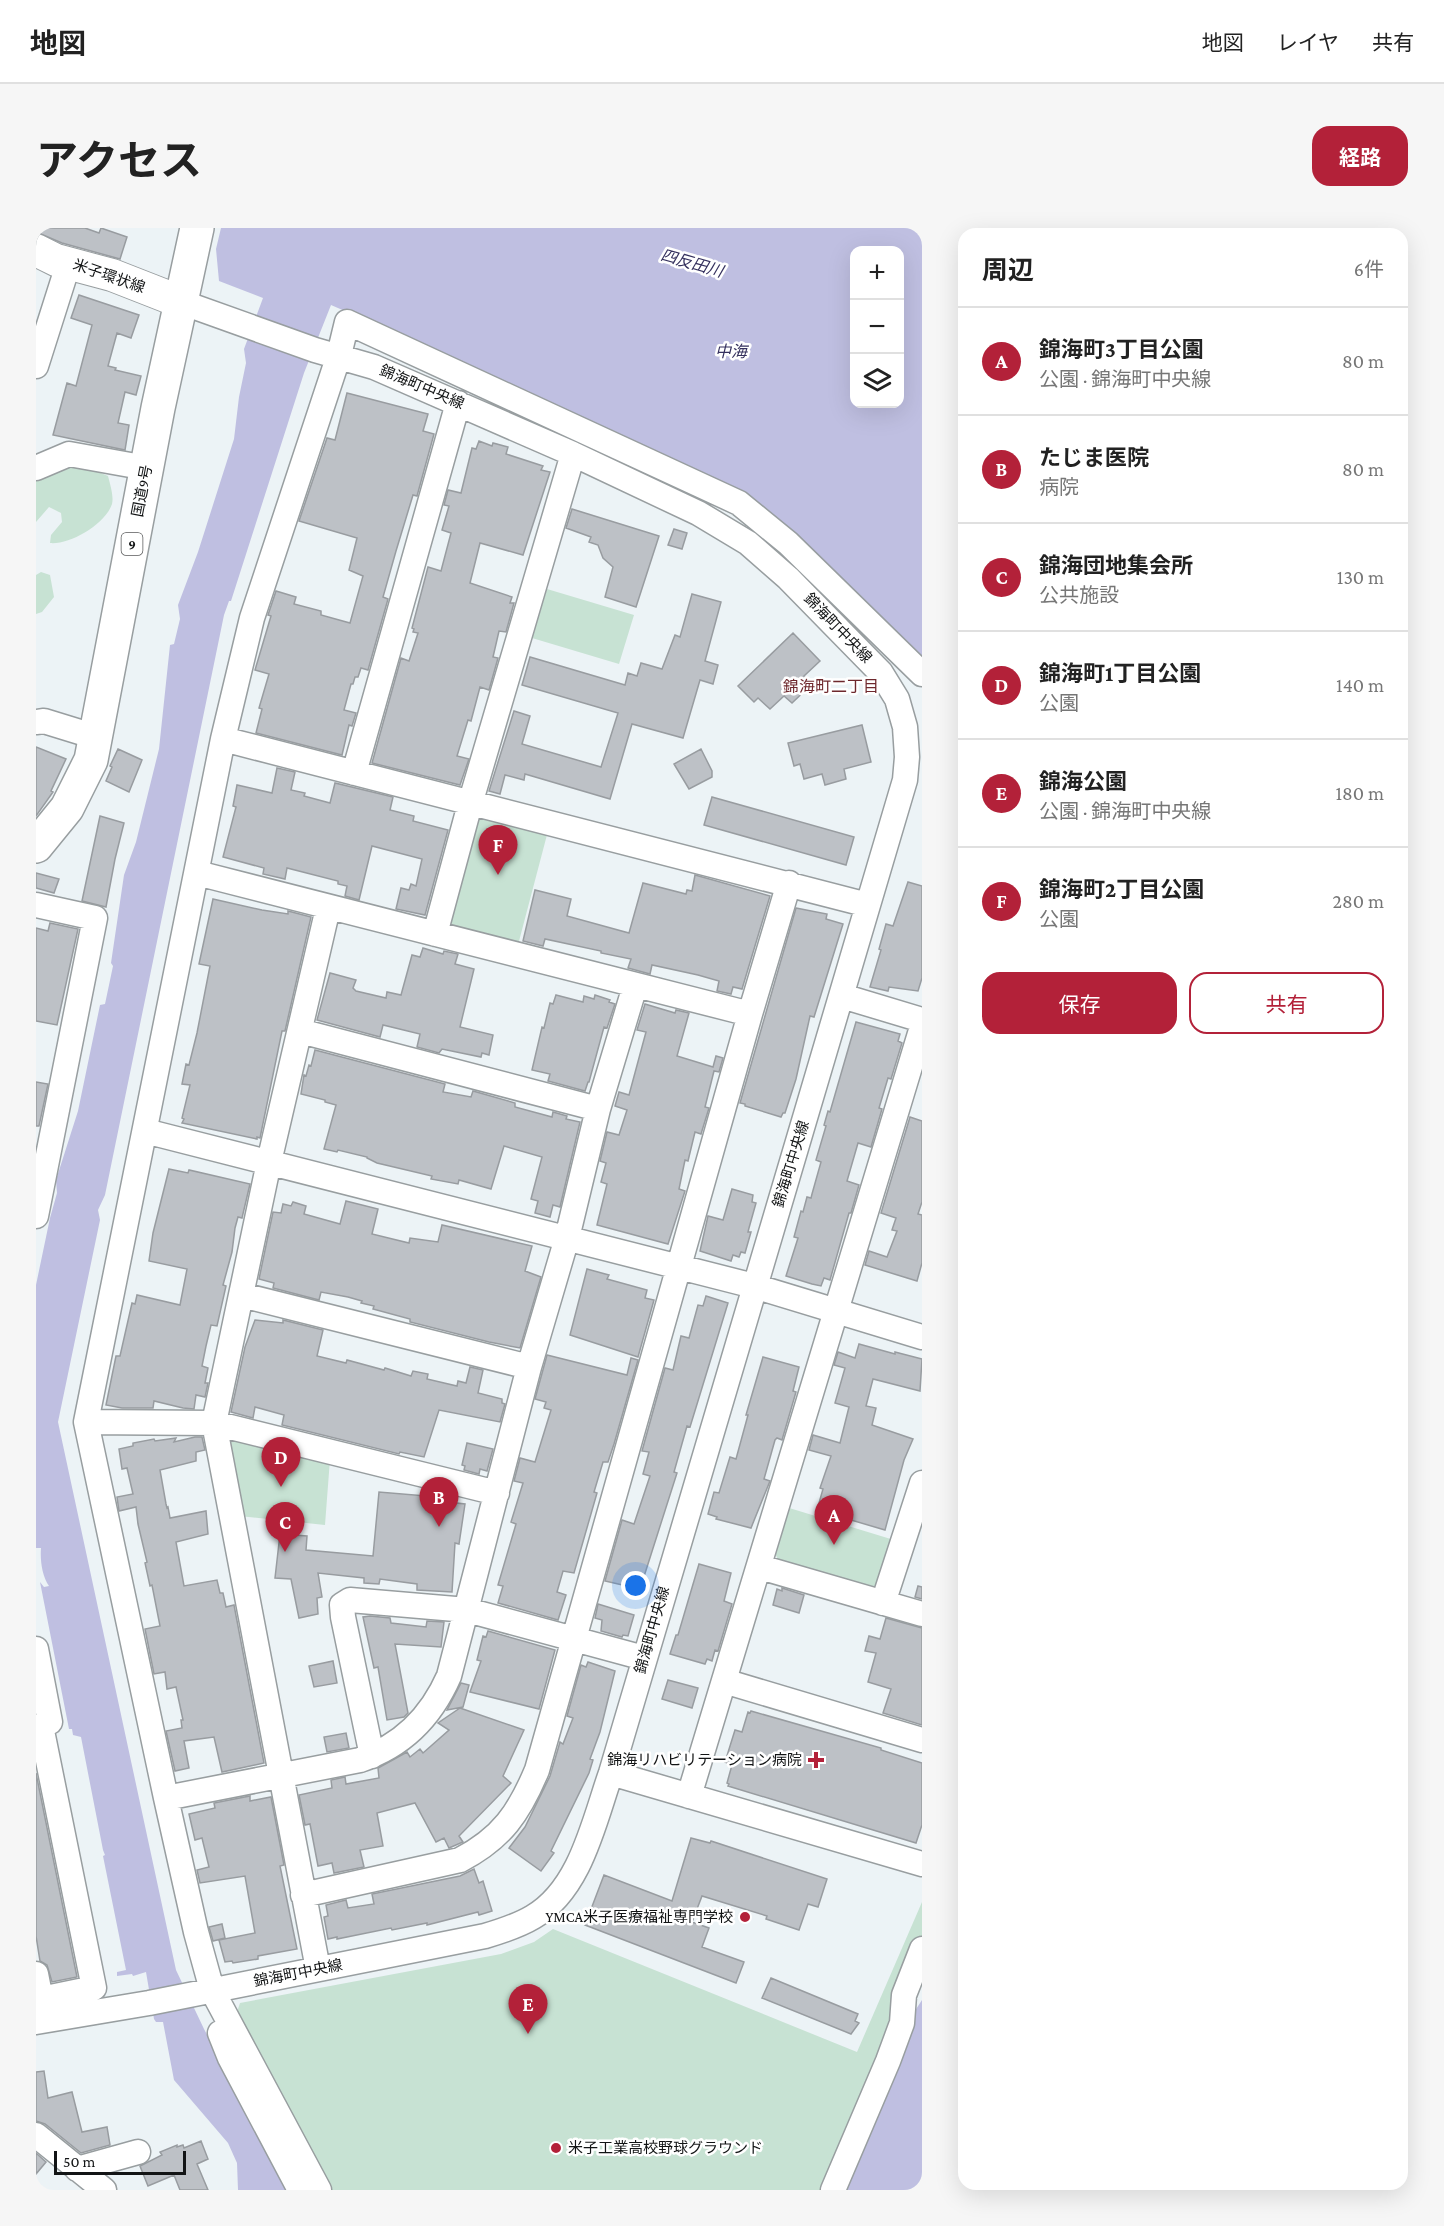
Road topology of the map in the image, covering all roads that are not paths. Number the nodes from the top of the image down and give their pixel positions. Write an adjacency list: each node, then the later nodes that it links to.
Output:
1 (197, 228): 4 (highway, 国道9号 / 9)
2 (36, 250): 3 (main road, 米子環状線)
3 (69, 262): 4 (main road, 米子環状線); 6 (street)
4 (181, 302): 5 (street, 錦海町中央線); 10 (highway, 国道9号 / 9)
5 (339, 355): 7 (street, 錦海町中央線); 11 (street); 14 (street)
6 (36, 366)
7 (458, 403): 8 (street, 錦海町中央線); 15 (street)
8 (573, 454): 16 (street); 21 (street, 錦海町中央線)
9 (36, 468): 10 (street)
10 (147, 468): 13 (highway, 国道9号 / 9)
11 (922, 674)
12 (36, 722): 13 (street)
13 (96, 737): 17 (highway, 国道9号 / 9)
14 (223, 739): 15 (street); 18 (street)
15 (354, 773): 16 (street)
16 (470, 804): 19 (street); 23 (street)
17 (42, 829)
18 (197, 873): 22 (street); 31 (street)
19 (789, 884): 21 (street); 26 (street)
20 (36, 905): 33 (street)
21 (868, 905): 25 (street, 錦海町中央線)
22 (328, 908): 23 (street); 29 (street)
23 (435, 934): 24 (street)
24 (635, 986): 26 (street); 30 (street)
25 (842, 996): 27 (street); 36 (street, 錦海町中央線)
26 (750, 1014): 35 (street)
27 (922, 1020)
28 (922, 1027): 38 (street)
29 (300, 1031): 30 (street); 32 (street)
30 (598, 1109): 34 (street)
31 (145, 1131): 32 (street); 41 (street)
32 (269, 1162): 34 (street); 37 (street)
33 (36, 1216)
34 (567, 1238): 35 (street); 40 (street)
35 (679, 1267): 36 (street); 49 (street)
36 (754, 1286): 38 (street); 51 (street, 錦海町中央線)
37 (242, 1295): 40 (street); 42 (street)
38 (836, 1311): 39 (street); 45 (street)
39 (922, 1337)
40 (529, 1367): 44 (street)
41 (86, 1422): 42 (street); 59 (street)
42 (214, 1423): 44 (street); 57 (street)
43 (922, 1483): 46 (street)
44 (497, 1493): 47 (street)
45 (760, 1567): 46 (street); 52 (street)
46 (884, 1603): 48 (street)
47 (467, 1610): 49 (street); 55 (street); 55 (street)
48 (922, 1614)
49 (574, 1638): 51 (street); 61 (street)
50 (36, 1649): 53 (street)
51 (644, 1658): 56 (street, 錦海町中央線)
52 (724, 1681): 54 (street); 58 (street)
53 (39, 1726): 66 (street)
54 (922, 1740)
55 (372, 1756): 57 (street)
56 (611, 1773): 58 (street); 63 (street, 錦海町中央線)
57 (280, 1776): 59 (street); 61 (street)
58 (689, 1796): 60 (street)
59 (166, 1798): 65 (street)
60 (922, 1864)
61 (303, 1895): 63 (street)
62 (922, 1949): 73 (street)
63 (318, 1969): 65 (street, 錦海町中央線)
64 (36, 1974): 66 (street)
65 (203, 1992): 66 (street, 錦海町中央線); 71 (street); 72 (street)
66 (39, 2010)
67 (36, 2135): 69 (street)
68 (138, 2152): 69 (street)
69 (77, 2169): 70 (street)
70 (104, 2190)
71 (300, 2190)
72 (319, 2190)
73 (833, 2190)

